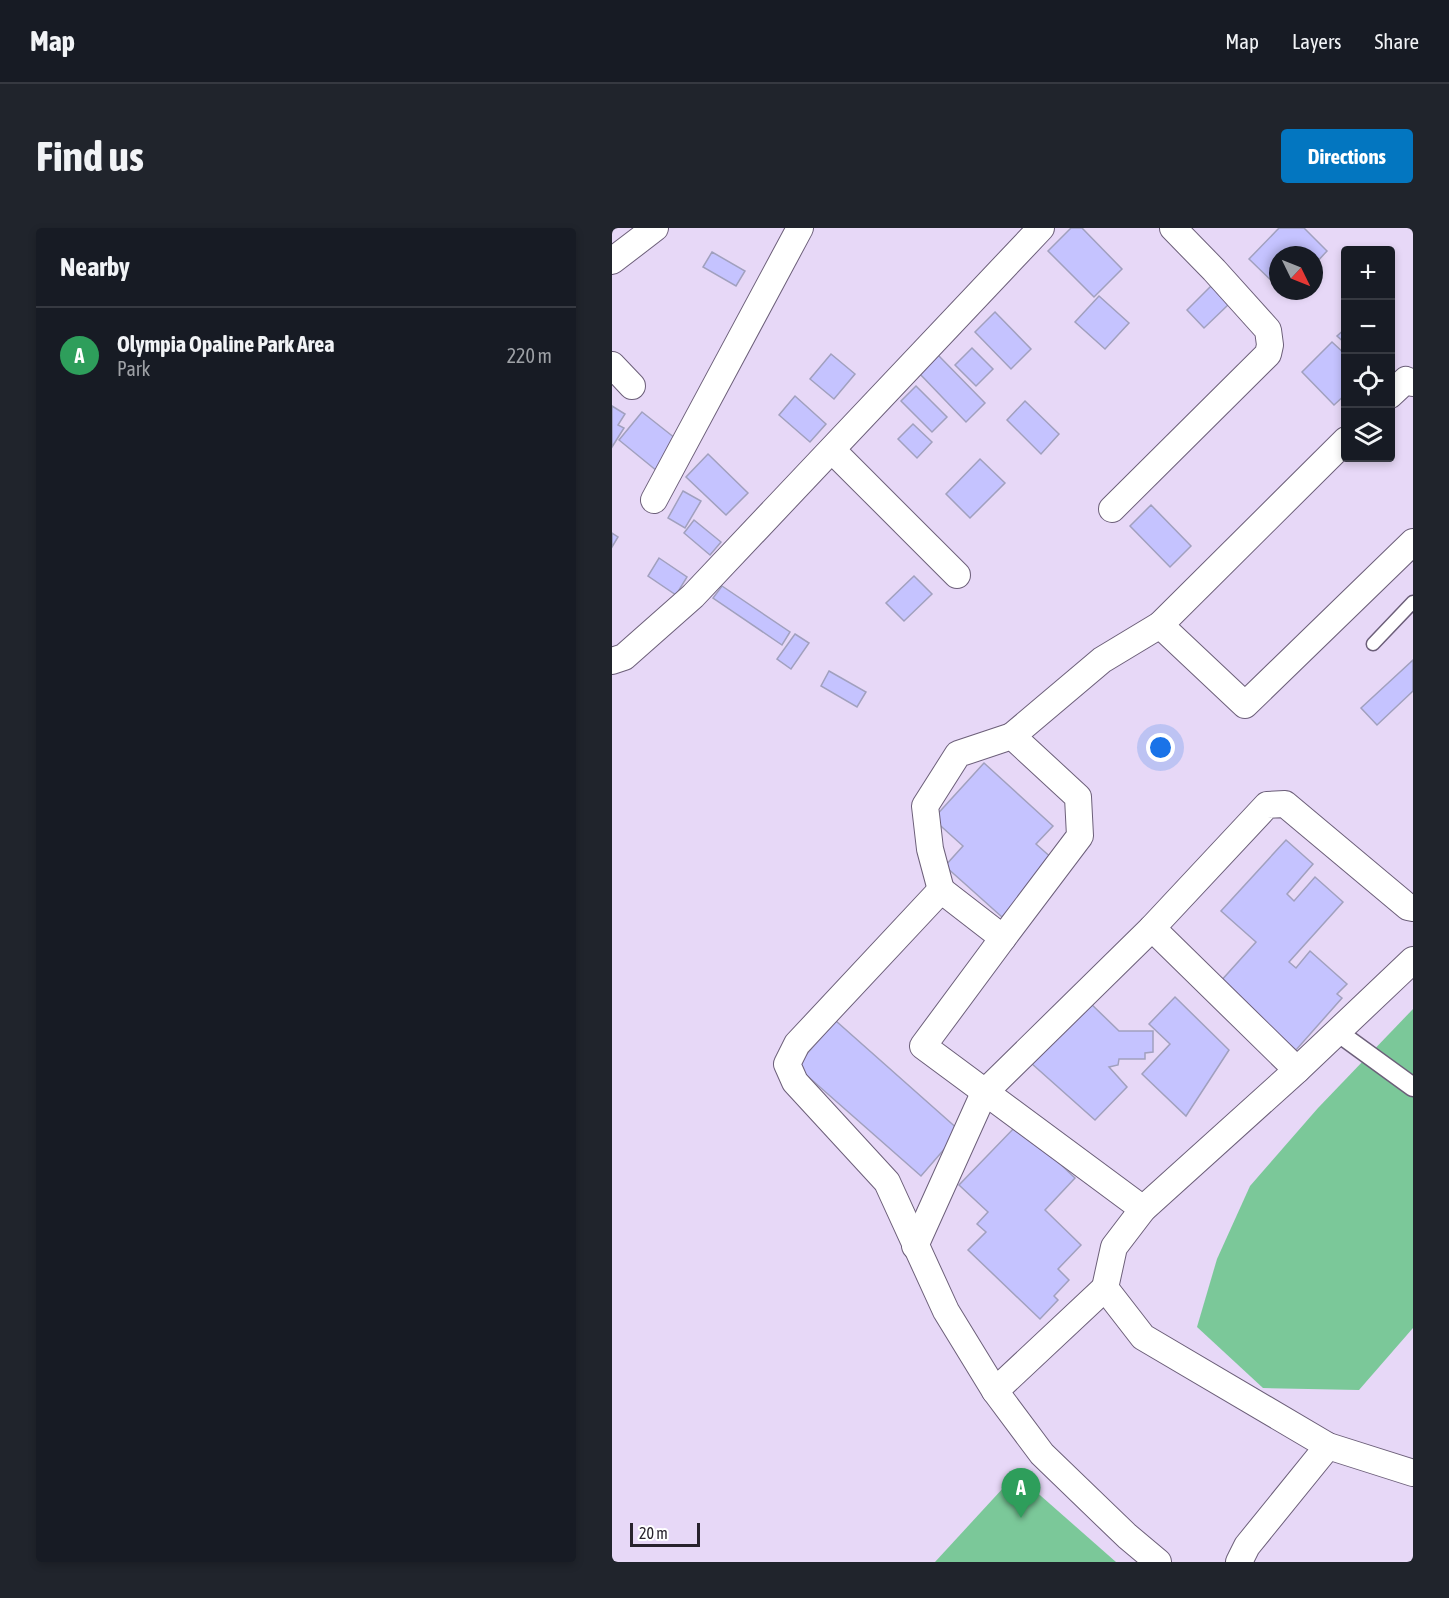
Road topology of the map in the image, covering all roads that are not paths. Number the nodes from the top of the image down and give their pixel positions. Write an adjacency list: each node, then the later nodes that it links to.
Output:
1 (655, 228): 5 (street)
2 (800, 228): 12 (street)
3 (1041, 228): 11 (street)
4 (1173, 228): 13 (street)
5 (612, 261)
6 (612, 365): 8 (street)
7 (1413, 383): 9 (street)
8 (632, 386)
9 (1395, 390)
10 (1341, 445): 17 (street)
11 (832, 450): 15 (street); 19 (street)
12 (654, 500)
13 (1112, 509)
14 (1413, 542): 17 (street)
15 (957, 574)
16 (1413, 602): 18 (lane)
17 (1160, 625): 20 (street)
18 (1373, 644)
19 (612, 661)
20 (1012, 736): 21 (street); 24 (street)
21 (941, 890): 24 (street); 31 (street)
22 (1413, 908): 23 (street)
23 (1152, 928): 27 (street); 29 (street)
24 (1003, 938): 29 (street)
25 (1413, 960): 26 (street)
26 (1336, 1031): 27 (street); 28 (street)
27 (1297, 1070): 30 (street)
28 (1413, 1087)
29 (984, 1093): 30 (street); 31 (street)
30 (1143, 1209): 32 (street)
31 (915, 1246): 33 (street)
32 (1105, 1288): 33 (street); 34 (street)
33 (994, 1391): 36 (street)
34 (1328, 1446): 35 (street); 37 (street)
35 (1413, 1473)
36 (1158, 1562)
37 (1239, 1562)

